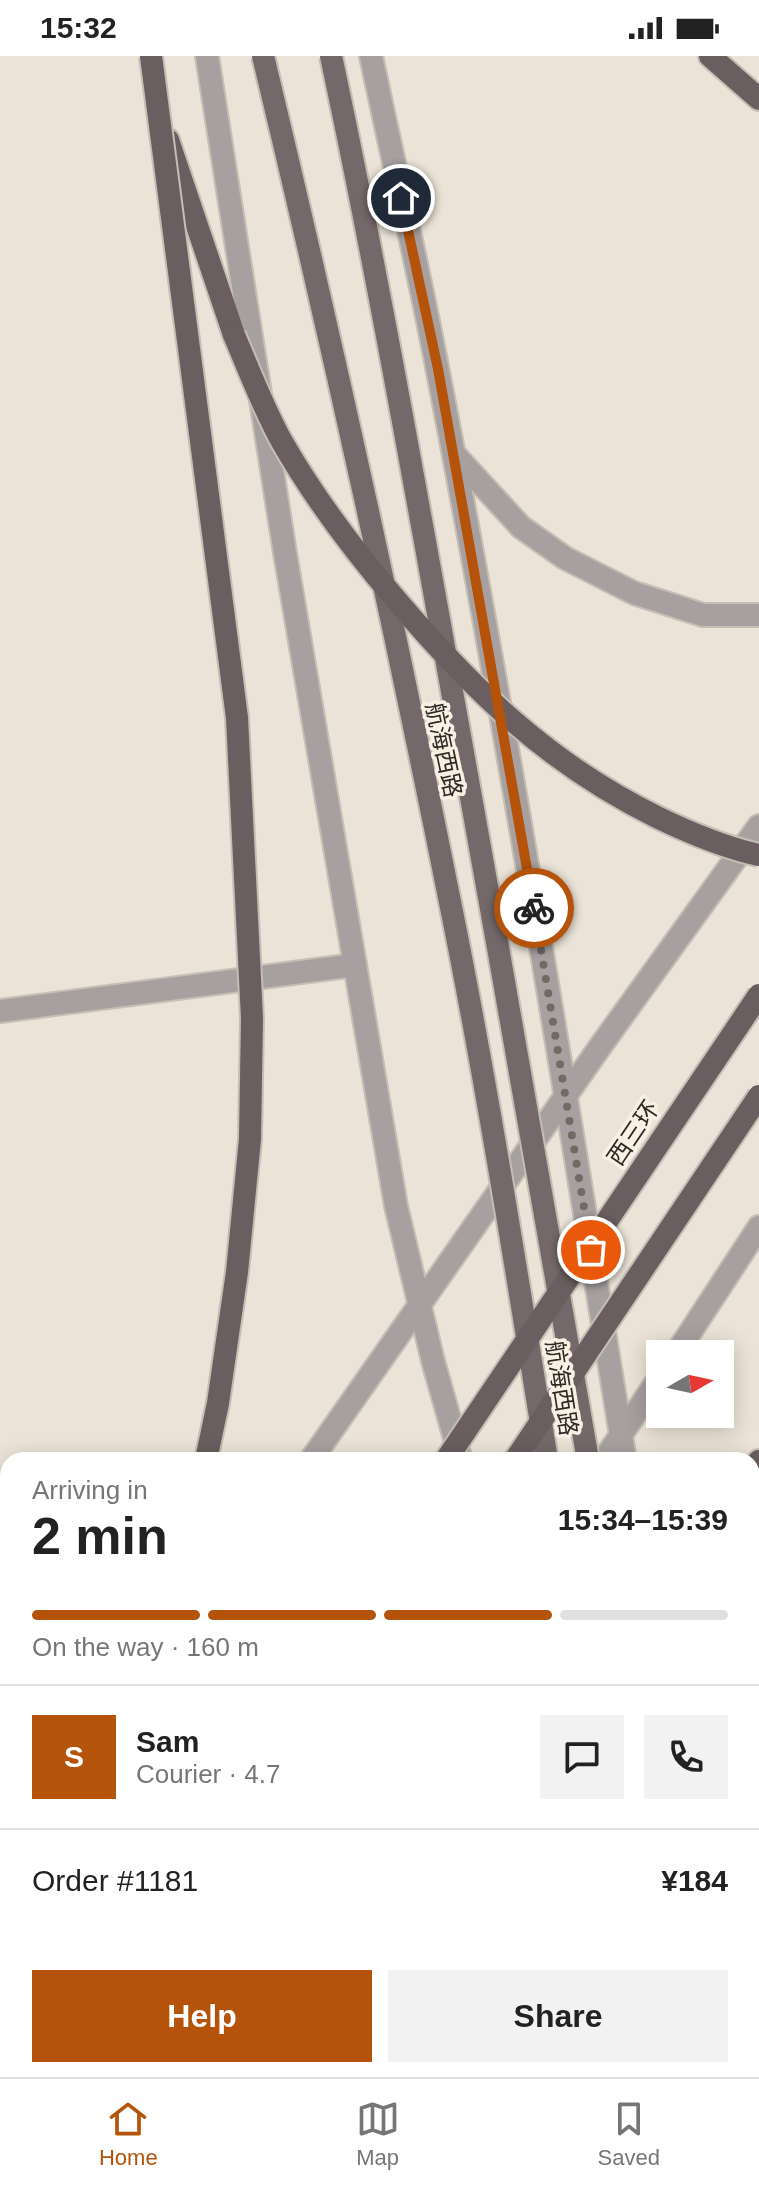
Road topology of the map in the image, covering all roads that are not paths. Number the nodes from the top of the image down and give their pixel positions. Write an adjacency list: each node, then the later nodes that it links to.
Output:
1 (151, 56): 8 (highway, bridge)
2 (207, 56): 13 (street)
3 (263, 56): 28 (main road, 航海西路, bridge)
4 (331, 56): 29 (main road, 航海西路, bridge)
5 (371, 56): 9 (street)
6 (710, 56): 7 (highway)
7 (759, 99)
8 (158, 112): 12 (highway, bridge); 23 (highway, bridge)
9 (454, 454): 10 (street); 16 (street)
10 (759, 615)
11 (759, 826): 16 (street)
12 (759, 855)
13 (355, 965): 15 (street); 19 (street)
14 (759, 995): 25 (highway, 西三环, bridge)
15 (0, 1011)
16 (565, 1096): 19 (street); 22 (street)
17 (759, 1096): 27 (highway, bridge)
18 (759, 1227): 20 (street)
19 (419, 1306): 24 (street); 26 (street)
20 (685, 1340)
21 (646, 1398): 22 (street)
22 (621, 1435): 30 (street); 31 (street)
23 (208, 1452)
24 (317, 1452)
25 (451, 1452)
26 (459, 1452)
27 (520, 1452)
28 (546, 1452)
29 (587, 1452)
30 (609, 1452)
31 (624, 1452)

